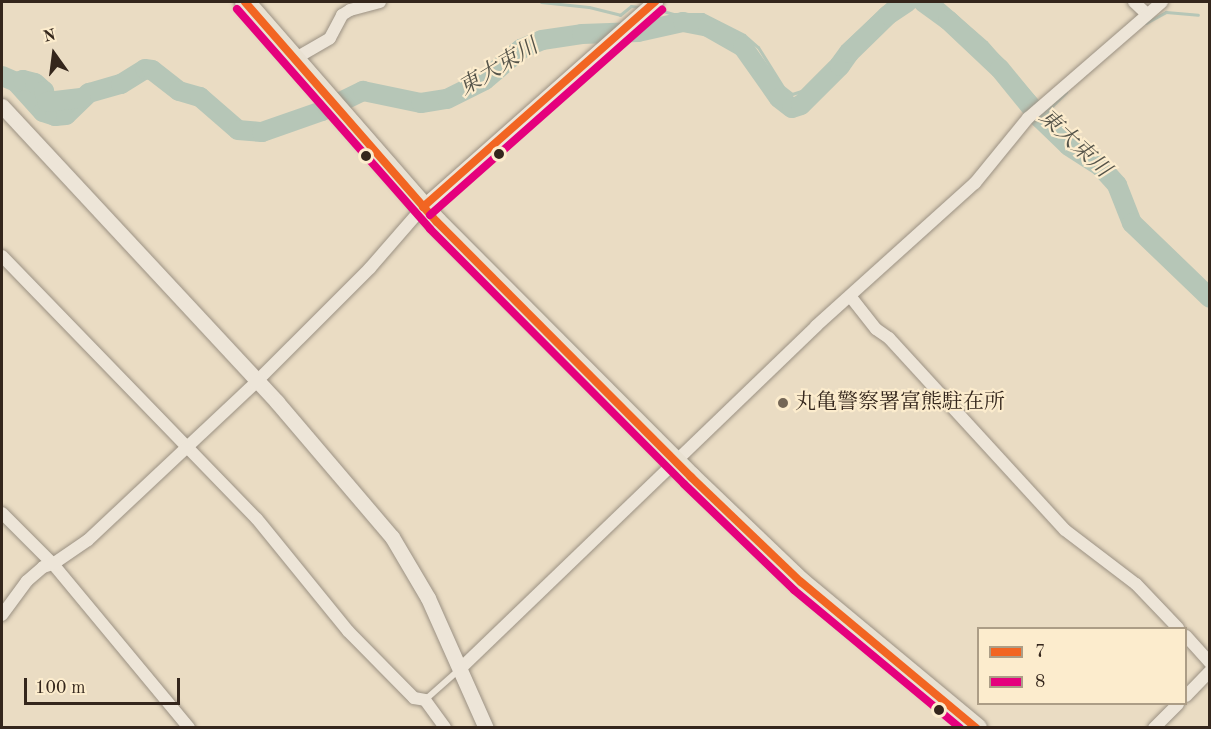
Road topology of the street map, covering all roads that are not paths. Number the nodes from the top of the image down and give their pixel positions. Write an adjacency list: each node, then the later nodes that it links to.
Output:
1 (245, 2): 7 (main road)
2 (380, 2): 7 (street)
3 (1134, 2): 6 (street)
4 (1162, 2): 6 (street)
5 (652, 4): 9 (street)
6 (1147, 14): 11 (street)
7 (296, 58): 9 (main road)
8 (2, 106): 12 (street)
9 (423, 207): 12 (street); 14 (main road)
10 (2, 256): 13 (street)
11 (850, 296): 14 (street); 18 (street)
12 (256, 382): 13 (street); 21 (street)
13 (186, 449): 16 (street); 24 (street)
14 (676, 462): 21 (street); 29 (main road)
15 (2, 513): 16 (street)
16 (53, 564): 17 (street); 26 (street)
17 (2, 615)
18 (1177, 627)
19 (1187, 638): 20 (street)
20 (1209, 663)
21 (460, 669): 24 (lane); 28 (street)
22 (1209, 671): 23 (street)
23 (1187, 694)
24 (425, 700): 27 (street)
25 (1177, 705): 30 (street)
26 (189, 728)
27 (445, 728)
28 (486, 728)
29 (977, 728)
30 (1154, 728)

